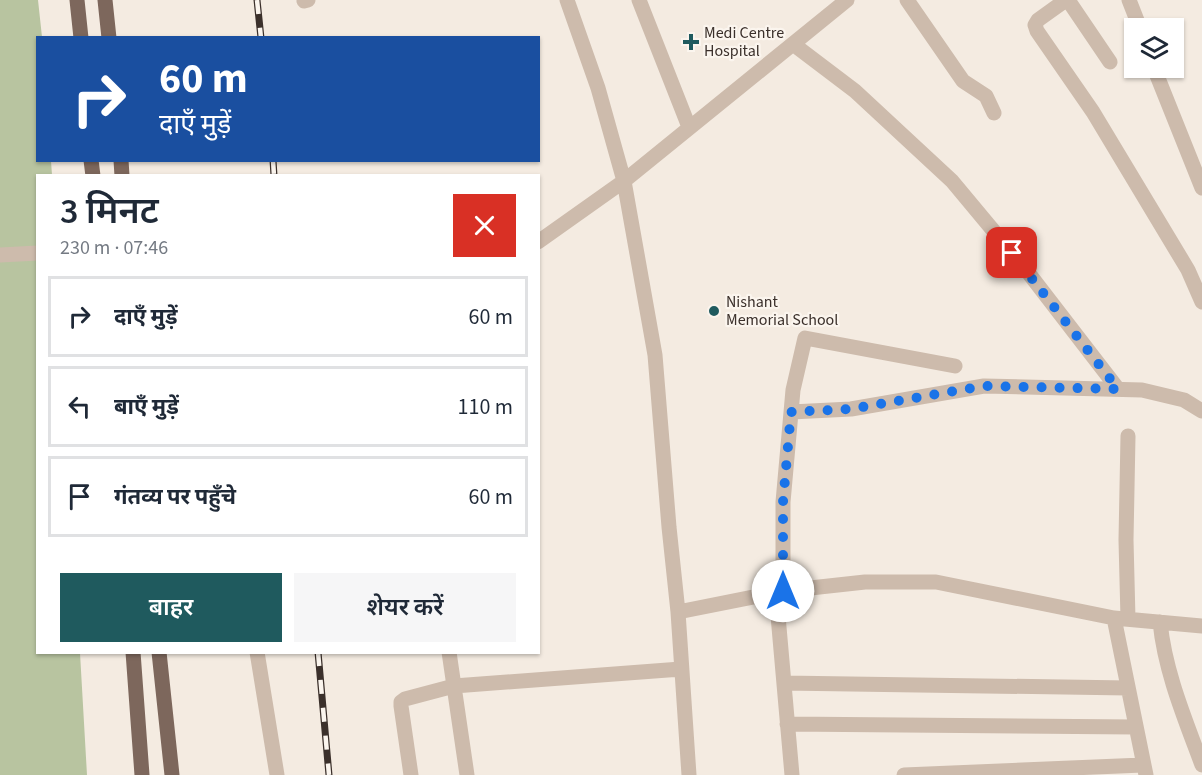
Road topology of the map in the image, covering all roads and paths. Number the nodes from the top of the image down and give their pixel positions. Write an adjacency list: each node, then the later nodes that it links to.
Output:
1 (77, 0): 10 (main road)
2 (105, 0): 11 (main road)
3 (567, 0): 17 (street)
4 (639, 0): 16 (street)
5 (847, 0): 12 (street)
6 (907, 0): 15 (street)
7 (1067, 0): 13 (street); 22 (street)
8 (1129, 0): 9 (street)
9 (1136, 18)
10 (81, 36)
11 (109, 36)
12 (793, 44): 16 (street); 24 (street)
13 (1110, 62)
14 (1158, 78): 18 (street)
15 (994, 113)
16 (689, 127): 17 (street)
17 (624, 181): 19 (street); 29 (street)
18 (1202, 188)
19 (540, 241)
20 (36, 253): 21 (street)
21 (0, 255)
22 (1202, 302)
23 (955, 366): 26 (street)
24 (1118, 389): 25 (street); 26 (street)
25 (1202, 411)
26 (791, 412): 28 (street)
27 (1128, 436): 30 (street)
28 (780, 592): 29 (street); 30 (street); 38 (street)
29 (678, 612): 37 (street)
30 (1121, 618): 31 (street); 40 (street)
31 (1160, 622): 32 (street); 43 (street)
32 (1202, 626)
33 (133, 654): 45 (main road)
34 (159, 654): 46 (main road)
35 (257, 654): 47 (street)
36 (449, 654): 39 (street)
37 (681, 669): 39 (street); 50 (street)
38 (784, 683): 40 (street); 41 (street)
39 (454, 686): 48 (street); 49 (street)
40 (1128, 688): 42 (street)
41 (787, 724): 42 (street); 51 (street)
42 (1136, 727): 44 (street)
43 (1202, 765)
44 (1144, 770): 52 (street)
45 (142, 775)
46 (172, 775)
47 (277, 775)
48 (411, 775)
49 (467, 775)
50 (689, 775)
51 (792, 775)
52 (904, 775)

